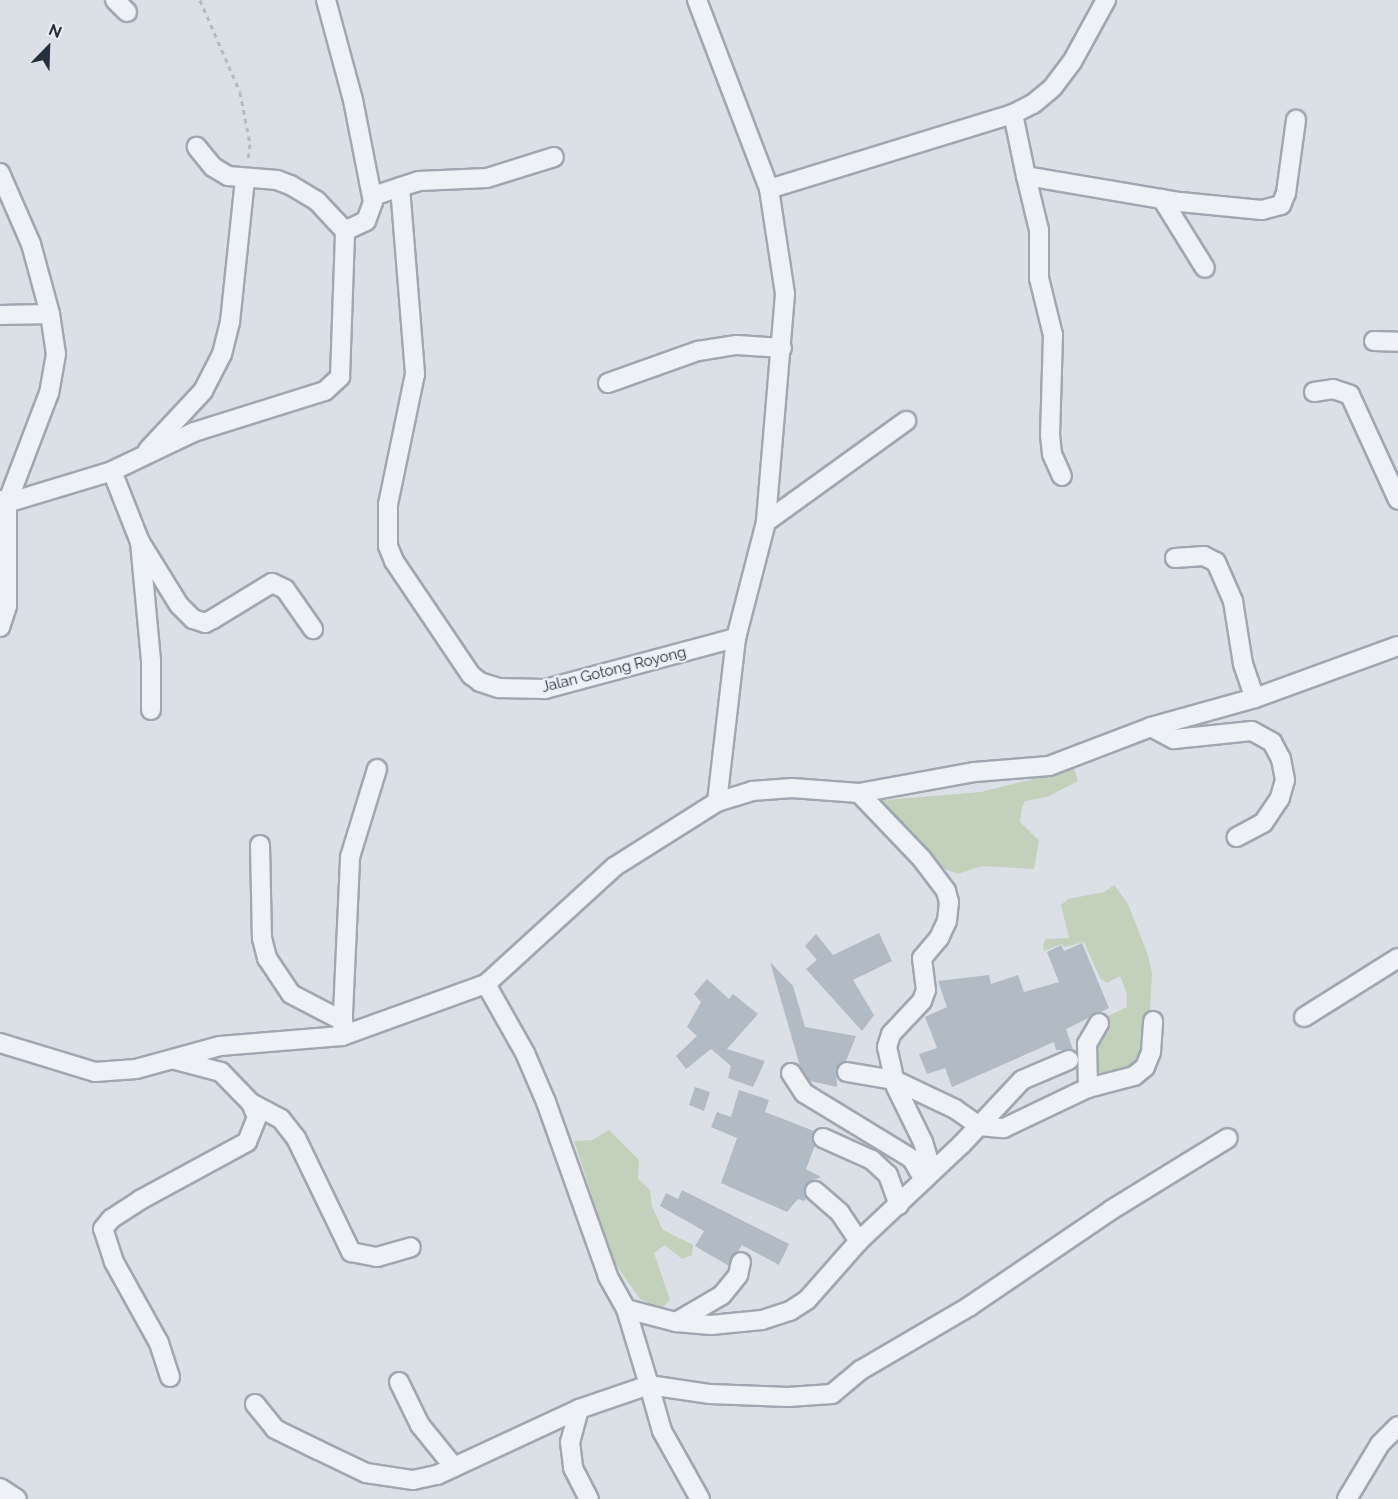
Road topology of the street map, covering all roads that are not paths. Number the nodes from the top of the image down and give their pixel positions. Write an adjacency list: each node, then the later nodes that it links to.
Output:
1 (326, 0): 13 (street)
2 (697, 0): 12 (street)
3 (1106, 0): 4 (street)
4 (1013, 114): 9 (street); 12 (street)
5 (1296, 120): 14 (street)
6 (197, 147): 10 (street)
7 (554, 157): 11 (street)
8 (0, 173): 17 (street)
9 (1026, 176): 14 (street); 27 (street)
10 (245, 180): 15 (street); 25 (street)
11 (400, 187): 13 (street); 36 (street, Jalan Gotong Royong)
12 (769, 189): 21 (street)
13 (373, 196): 15 (street)
14 (1162, 199): 16 (street)
15 (345, 231): 25 (street)
16 (1205, 268)
17 (50, 314): 18 (street); 29 (street)
18 (0, 315)
19 (1374, 341): 20 (street)
20 (1398, 342)
21 (782, 348): 22 (street); 30 (street)
22 (608, 383)
23 (1314, 392): 28 (street)
24 (906, 421): 30 (street)
25 (136, 462): 26 (street)
26 (112, 471): 29 (street); 31 (street)
27 (1062, 476)
28 (1398, 500)
29 (4, 502): 33 (street)
30 (766, 522): 36 (street)
31 (140, 542): 35 (street); 39 (street)
32 (1175, 558): 38 (street)
33 (4, 597): 34 (street)
34 (0, 627)
35 (313, 629)
36 (736, 638): 43 (street)
37 (1398, 646): 38 (street)
38 (1255, 698): 40 (street)
39 (152, 710)
40 (1150, 727): 42 (street); 44 (street)
41 (377, 769): 51 (street)
42 (859, 793): 43 (street); 57 (street)
43 (717, 802): 47 (street)
44 (1237, 837)
45 (260, 845): 51 (street)
46 (1398, 958): 48 (street)
47 (486, 984): 51 (street); 69 (street)
48 (1304, 1017)
49 (1153, 1021): 58 (street)
50 (1099, 1023): 58 (street)
51 (343, 1028): 53 (street)
52 (0, 1044): 53 (street)
53 (167, 1059): 59 (street)
54 (1069, 1060): 60 (street)
55 (847, 1072): 57 (street)
56 (790, 1073): 63 (street)
57 (894, 1080): 60 (street); 63 (street)
58 (1088, 1088): 60 (street)
59 (251, 1103): 67 (street); 71 (street)
60 (979, 1126): 63 (street)
61 (823, 1138): 65 (street)
62 (1228, 1138): 73 (street)
63 (928, 1176): 65 (street)
64 (815, 1191): 66 (street)
65 (899, 1205): 66 (street)
66 (859, 1241): 70 (street)
67 (411, 1247)
68 (741, 1262): 70 (street)
69 (626, 1309): 70 (street); 73 (street)
70 (676, 1322)
71 (170, 1377)
72 (399, 1383): 77 (street)
73 (649, 1385): 75 (street); 81 (street)
74 (255, 1404): 77 (street)
75 (579, 1408): 77 (street); 80 (street)
76 (1398, 1426): 82 (street)
77 (454, 1467)
78 (0, 1488): 79 (street)
79 (17, 1499)
80 (589, 1499)
81 (700, 1499)
82 (1347, 1499)

